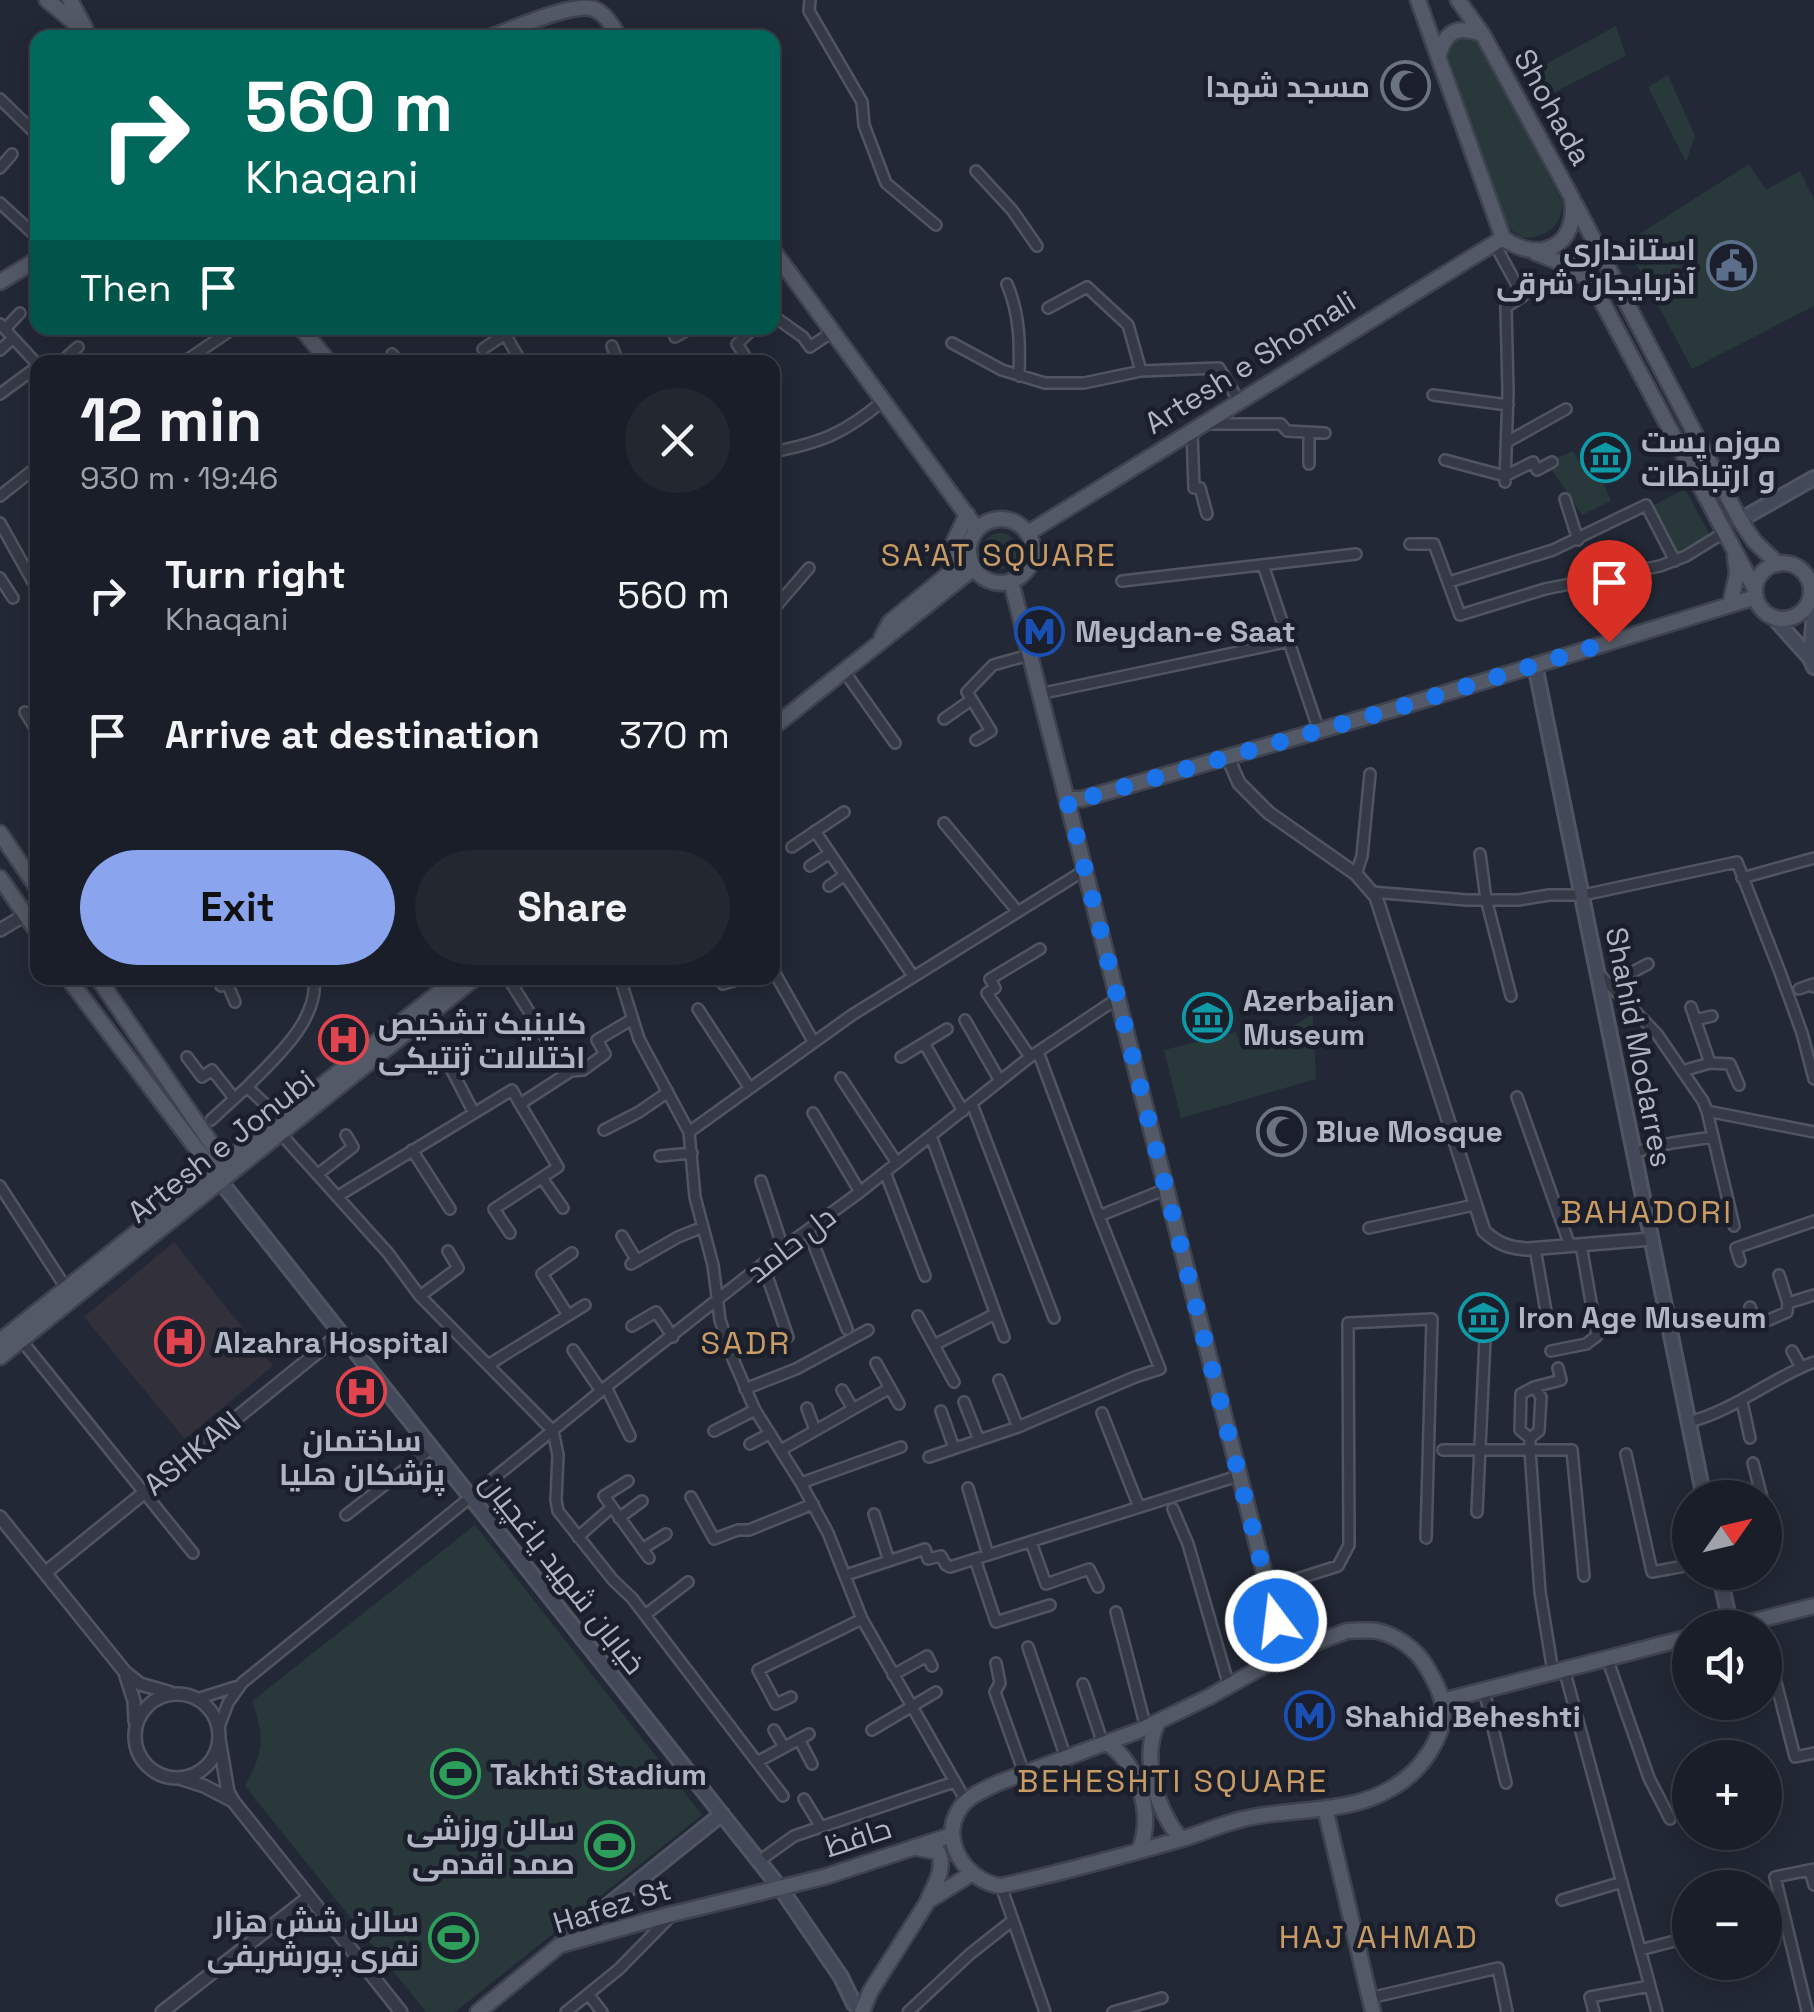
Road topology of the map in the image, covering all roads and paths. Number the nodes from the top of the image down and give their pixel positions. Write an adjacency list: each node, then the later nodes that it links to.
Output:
1 (47, 0): 7 (main road)
2 (70, 0): 8 (main road)
3 (1418, 0): 12 (main road)
4 (1458, 0): 11 (main road)
5 (568, 5): 9 (main road); 10 (main road)
6 (810, 6): 20 (street)
7 (82, 30)
8 (86, 30)
9 (507, 30)
10 (615, 30)
11 (1483, 34): 12 (main road, Shohada); 18 (main road, Shohada)
12 (1439, 54): 22 (main road)
13 (0, 99): 14 (street)
14 (30, 128)
15 (12, 154): 16 (street)
16 (0, 168)
17 (976, 170): 23 (street)
18 (1572, 198): 24 (main road, Shohada); 25 (main road)
19 (0, 202): 21 (street)
20 (936, 225)
21 (30, 230)
22 (1498, 241): 24 (main road); 60 (main road, Artesh e Shomali); 61 (street)
23 (1037, 246)
24 (1531, 251): 28 (main road)
25 (1601, 256): 28 (main road); 78 (main road)
26 (780, 260): 35 (main road)
27 (30, 264): 29 (main road)
28 (1576, 269): 81 (main road)
29 (0, 282)
30 (1007, 284): 56 (street)
31 (1048, 308): 55 (street)
32 (20, 313): 34 (street)
33 (780, 321): 35 (street)
34 (2, 327): 41 (street)
35 (832, 332): 59 (main road)
36 (224, 335): 49 (street)
37 (307, 335): 50 (main road)
38 (504, 335): 46 (street)
39 (679, 335): 42 (street)
40 (747, 335): 52 (street)
41 (13, 338): 47 (street); 53 (street)
42 (674, 338)
43 (952, 344): 56 (street)
44 (612, 346): 51 (street)
45 (78, 347): 48 (street)
46 (484, 349)
47 (0, 350)
48 (69, 355)
49 (194, 355)
50 (323, 355)
51 (615, 355)
52 (745, 355)
53 (30, 357)
54 (30, 372): 57 (street)
55 (1141, 372): 56 (street); 60 (street)
56 (1019, 376)
57 (0, 394)
58 (1433, 396): 61 (street)
59 (883, 401): 67 (street); 76 (main road)
60 (1239, 402): 63 (main road, Artesh e Shomali)
61 (1508, 405): 66 (street)
62 (1566, 408): 66 (street)
63 (1198, 428): 64 (street); 77 (street); 82 (main road, Artesh e Shomali)
64 (1309, 432): 65 (street); 70 (street)
65 (1325, 433)
66 (1506, 442): 73 (street)
67 (780, 450)
68 (1445, 460): 73 (street)
69 (1552, 462): 73 (street)
70 (1309, 464)
71 (30, 472): 74 (street)
72 (1814, 478): 78 (main road)
73 (1505, 479)
74 (0, 496)
75 (1565, 499): 83 (street)
76 (967, 514): 80 (main road); 105 (main road)
77 (1207, 514)
78 (1740, 520): 88 (main road)
79 (0, 523): 93 (street)
80 (978, 529): 82 (main road); 91 (main road)
81 (1725, 532): 85 (main road); 87 (street)
82 (1028, 534): 96 (main road)
83 (1578, 540): 87 (street); 97 (street)
84 (1410, 544): 97 (street)
85 (1735, 552): 98 (main road); 101 (main road)
86 (1356, 554): 89 (street)
87 (1676, 561): 97 (street)
88 (1785, 564): 92 (main road); 98 (main road); 103 (main road)
89 (1263, 565): 95 (street); 104 (street)
90 (809, 568): 100 (street)
91 (974, 568): 96 (main road); 105 (main road)
92 (1814, 568)
93 (30, 577)
94 (0, 578): 99 (street)
95 (1122, 580)
96 (1011, 581): 106 (main road)
97 (1448, 582)
98 (1755, 593): 101 (main road); 103 (main road)
99 (12, 598)
100 (780, 602)
101 (1730, 604): 108 (main road)
102 (1814, 615): 107 (main road)
103 (1774, 618): 107 (main road)
104 (1290, 642): 110 (street); 116 (street)
105 (876, 646): 109 (main road)
106 (1029, 655): 110 (main road); 111 (street)
107 (1812, 663)
108 (1535, 665): 116 (main road); 139 (main road, Shahid Modarres)
109 (844, 671): 115 (main road); 118 (street)
110 (1039, 694): 121 (main road)
111 (971, 700): 114 (street); 117 (street)
112 (25, 712): 113 (street)
113 (30, 720)
114 (944, 720)
115 (780, 722)
116 (1319, 731): 119 (main road)
117 (976, 740)
118 (895, 743)
119 (1228, 758): 121 (main road); 132 (street)
120 (1370, 774): 132 (street)
121 (1074, 799): 131 (main road)
122 (844, 812): 124 (street)
123 (944, 823): 141 (street)
124 (816, 831): 126 (street); 127 (street)
125 (0, 834): 134 (main road)
126 (792, 847)
127 (830, 853): 130 (street); 133 (street)
128 (1480, 854): 140 (street)
129 (1814, 858): 136 (street)
130 (810, 866)
131 (1085, 870): 141 (street); 161 (main road)
132 (1356, 874): 138 (street)
133 (846, 875): 137 (street); 147 (street)
134 (30, 877)
135 (0, 878): 142 (main road)
136 (1742, 878): 139 (street); 182 (street)
137 (829, 886)
138 (1372, 892): 140 (street); 217 (street)
139 (1583, 895): 140 (street); 148 (main road, Shahid Modarres)
140 (1486, 899): 160 (street)
141 (1018, 912): 147 (street)
142 (24, 915): 143 (main road); 144 (street)
143 (30, 923)
144 (0, 930)
145 (1040, 949): 174 (street)
146 (1648, 964): 148 (street)
147 (912, 976): 172 (street)
148 (1604, 979): 180 (street); 205 (main road, Shahid Modarres)
149 (780, 982): 172 (street)
150 (73, 985): 166 (main road)
151 (103, 985): 162 (main road)
152 (225, 985): 163 (street)
153 (315, 985): 185 (street)
154 (450, 985): 196 (main road, Artesh e Jonubi)
155 (466, 985): 196 (main road, Artesh e Jonubi)
156 (512, 985): 179 (street)
157 (622, 985): 168 (street)
158 (1814, 987): 159 (street)
159 (1799, 989)
160 (1511, 996)
161 (1118, 998): 174 (street, دل حامد); 214 (main road)
162 (114, 1002): 166 (main road); 209 (main road)
163 (235, 1002)
164 (1690, 1007): 170 (street)
165 (698, 1009): 186 (street)
166 (93, 1013): 209 (main road)
167 (1712, 1016): 170 (street)
168 (631, 1020): 187 (street); 190 (street)
169 (965, 1020): 183 (street)
170 (1695, 1020): 178 (street)
171 (947, 1029): 173 (street)
172 (813, 1041): 186 (street)
173 (924, 1043): 176 (street); 191 (street)
174 (1034, 1055): 183 (street, دل حامد); 220 (street)
175 (187, 1057): 189 (street)
176 (901, 1057)
177 (447, 1062): 193 (street)
178 (1710, 1062): 180 (street); 184 (street)
179 (562, 1064)
180 (1682, 1071): 192 (street)
181 (841, 1078): 207 (street)
182 (1814, 1079)
183 (1000, 1081): 191 (street, دل حامد)
184 (1739, 1085)
185 (247, 1087): 189 (street); 196 (street)
186 (749, 1087): 198 (street)
187 (668, 1092): 197 (street); 198 (street)
188 (1517, 1097): 229 (street)
189 (234, 1098): 195 (street)
190 (520, 1104): 193 (street); 211 (street)
191 (967, 1107): 201 (street, دل حامد); 248 (street)
192 (1707, 1111): 199 (street); 202 (street)
193 (474, 1113): 203 (street)
194 (813, 1113): 215 (street)
195 (211, 1120)
196 (281, 1126): 209 (main road, Artesh e Jonubi); 210 (street)
197 (604, 1130)
198 (689, 1132): 204 (street)
199 (1814, 1132)
200 (346, 1135): 210 (street)
201 (932, 1136): 207 (street, دل حامد); 245 (street)
202 (1713, 1137): 205 (street); 222 (street)
203 (412, 1150): 216 (street); 219 (street)
204 (692, 1152): 206 (street); 223 (street)
205 (1635, 1152): 228 (main road, Shahid Modarres)
206 (660, 1156)
207 (897, 1163): 208 (street, دل حامد)
208 (885, 1172): 215 (street, دل حامد); 237 (street)
209 (223, 1173): 238 (main road, Artesh e Jonubi); 253 (main road, خیابان شهید یاغچیان); 258 (main road, Artesh e Jonubi)
210 (318, 1174): 216 (street)
211 (542, 1178): 218 (street); 226 (street)
212 (761, 1181): 230 (street)
213 (0, 1186): 238 (street)
214 (1166, 1188): 220 (street); 306 (main road)
215 (860, 1192): 225 (street, دل حامد)
216 (338, 1196): 239 (street)
217 (1474, 1206): 224 (street); 231 (street)
218 (563, 1208)
219 (450, 1209)
220 (1098, 1216): 286 (street)
221 (1814, 1221): 234 (street)
222 (1734, 1226)
223 (703, 1227): 227 (street); 241 (street)
224 (1369, 1228)
225 (808, 1230): 230 (street, دل حامد); 251 (street)
226 (510, 1232)
227 (622, 1236)
228 (1652, 1239): 229 (street); 285 (main road, Shahid Modarres)
229 (1576, 1245): 231 (street); 262 (street)
230 (784, 1248): 235 (street, دل حامد)
231 (1535, 1248): 249 (street)
232 (448, 1251): 239 (street)
233 (572, 1253): 246 (street)
234 (1740, 1261)
235 (763, 1264): 241 (street, دل حامد); 255 (street)
236 (1779, 1275): 244 (street)
237 (925, 1276)
238 (66, 1288): 259 (main road, Artesh e Jonubi)
239 (420, 1296): 267 (street)
240 (1814, 1296): 244 (street)
241 (717, 1302): 254 (street, دل حامد); 275 (street)
242 (585, 1305): 246 (street)
243 (1750, 1307): 244 (street)
244 (1787, 1307)
245 (995, 1314): 256 (street); 260 (street)
246 (568, 1315): 267 (street)
247 (918, 1316): 260 (street)
248 (1054, 1318)
249 (1548, 1323)
250 (632, 1326): 254 (street)
251 (847, 1329)
252 (868, 1330): 275 (street)
253 (340, 1334): 297 (main road, خیابان شهید یاغچیان); 312 (street, ASHKAN)
254 (672, 1337): 274 (street, دل حامد)
255 (788, 1337)
256 (1004, 1337)
257 (1484, 1339): 301 (street)
258 (21, 1340): 264 (main road, Artesh e Jonubi); 312 (street)
259 (0, 1341)
260 (934, 1345): 271 (street)
261 (574, 1350): 274 (street)
262 (1552, 1351)
263 (1792, 1351): 268 (street)
264 (0, 1357)
265 (1814, 1362): 268 (street)
266 (876, 1363): 273 (street)
267 (488, 1365): 288 (street)
268 (1801, 1367): 278 (street)
269 (1558, 1368): 272 (street)
270 (999, 1380): 286 (street)
271 (954, 1382)
272 (1534, 1387): 292 (street); 292 (street)
273 (890, 1388): 279 (street); 281 (street)
274 (604, 1389): 288 (street, دل حامد); 291 (street)
275 (746, 1390): 282 (street)
276 (842, 1390): 281 (street)
277 (964, 1402): 294 (street)
278 (1742, 1402): 285 (street); 293 (street)
279 (899, 1404)
280 (807, 1408): 287 (street)
281 (853, 1409): 287 (street)
282 (755, 1410): 289 (street); 290 (street)
283 (940, 1411): 298 (street)
284 (1102, 1414): 318 (street)
285 (1688, 1422): 307 (main road, Shahid Modarres)
286 (1018, 1427): 294 (street)
287 (815, 1430): 299 (street)
288 (553, 1431): 314 (street, دل حامد); 326 (street)
289 (714, 1431)
290 (769, 1434): 295 (street); 299 (street)
291 (630, 1436)
292 (1530, 1438): 302 (street)
293 (1750, 1438)
294 (979, 1440): 298 (street)
295 (750, 1444)
296 (901, 1447): 310 (street)
297 (432, 1448): 314 (main road, خیابان شهید یاغچیان); 321 (street)
298 (954, 1448): 304 (street)
299 (781, 1450): 310 (street)
300 (1443, 1450): 301 (street)
301 (1480, 1450): 302 (street); 320 (street)
302 (1530, 1450): 336 (street); 352 (street)
303 (1626, 1454): 333 (street)
304 (930, 1456)
305 (1753, 1463): 308 (street)
306 (1238, 1476): 318 (street); 339 (main road)
307 (1700, 1480)
308 (1757, 1480)
309 (628, 1481): 317 (street)
310 (802, 1483): 316 (street)
311 (968, 1488): 330 (street)
312 (145, 1492): 329 (street); 334 (street, ASHKAN)
313 (691, 1497): 316 (street)
314 (471, 1498): 355 (street, دل حامد); 388 (main road, خیابان شهید یاغچیان)
315 (642, 1501): 324 (street)
316 (813, 1504): 335 (street)
317 (612, 1507): 324 (street); 326 (street)
318 (1139, 1507): 328 (street)
319 (1173, 1509): 357 (street)
320 (1477, 1512)
321 (346, 1514)
322 (874, 1514): 332 (street)
323 (0, 1518): 334 (street)
324 (620, 1518): 325 (street)
325 (666, 1534)
326 (578, 1537): 343 (street)
327 (1426, 1538): 339 (street)
328 (1032, 1542): 330 (street); 338 (street)
329 (194, 1553)
330 (988, 1556): 331 (street)
331 (975, 1560): 332 (street); 340 (street)
332 (889, 1561): 335 (street)
333 (1672, 1568)
334 (45, 1574): 353 (street)
335 (846, 1576): 345 (street)
336 (1584, 1576)
337 (688, 1582): 343 (street)
338 (1098, 1587)
339 (1268, 1588): 348 (main road)
340 (1050, 1605)
341 (1814, 1606): 344 (main road)
342 (1116, 1612): 366 (street)
343 (645, 1616): 377 (street)
344 (1782, 1616)
345 (862, 1618): 354 (street); 361 (street)
346 (1672, 1642): 349 (main road)
347 (1028, 1647): 376 (street)
348 (1285, 1654): 357 (main road); 363 (main road)
349 (1607, 1658): 352 (main road); 389 (street)
350 (996, 1663): 379 (street)
351 (932, 1666): 354 (street)
352 (1558, 1671): 358 (main road); 398 (street)
353 (124, 1672): 360 (street); 369 (street)
354 (893, 1674): 364 (street)
355 (242, 1683): 362 (street); 370 (street)
356 (1083, 1684): 373 (street)
357 (1229, 1686): 366 (main road)
358 (1484, 1690): 363 (main road); 382 (street)
359 (936, 1692): 364 (street)
360 (174, 1694): 362 (street); 369 (street)
361 (791, 1697)
362 (198, 1699): 370 (street)
363 (1442, 1701): 387 (main road)
364 (911, 1706): 368 (street); 381 (street)
365 (1782, 1706): 375 (street)
366 (1152, 1725): 373 (main road); 392 (main road)
367 (774, 1730): 374 (street)
368 (872, 1730)
369 (135, 1733): 380 (street)
370 (219, 1733): 380 (street); 385 (street)
371 (810, 1734): 372 (street)
372 (799, 1740): 374 (street); 378 (street)
373 (1106, 1743): 376 (main road); 394 (main road)
374 (784, 1747): 377 (street)
375 (1814, 1753)
376 (1066, 1758): 379 (main road)
377 (757, 1762): 383 (street)
378 (812, 1764)
379 (1024, 1773): 386 (main road)
380 (180, 1778): 385 (street)
381 (954, 1782): 386 (street); 390 (street)
382 (1506, 1783)
383 (783, 1796)
384 (804, 1799): 390 (street)
385 (233, 1802): 402 (street)
386 (966, 1802): 391 (main road)
387 (1325, 1808): 392 (main road); 414 (main road)
388 (722, 1814): 395 (main road, خیابان شهید یاغچیان); 408 (main road)
389 (1670, 1819)
390 (821, 1827): 395 (street)
391 (952, 1836): 393 (main road, حافظ); 397 (main road)
392 (1181, 1839): 394 (main road)
393 (915, 1848): 401 (main road, حافظ); 404 (main road)
394 (1139, 1850): 400 (main road)
395 (759, 1862): 401 (main road, خیابان شهید یاغچیان)
396 (1812, 1869): 399 (street); 416 (street)
397 (971, 1874): 400 (main road); 404 (main road)
398 (1622, 1882): 403 (street); 409 (street)
399 (1814, 1885)
400 (1000, 1886): 406 (street)
401 (781, 1889): 405 (main road, Hafez St); 415 (main road, خیابان شهید یاغچیان)
402 (309, 1897): 417 (street); 418 (street)
403 (1562, 1900)
404 (928, 1901): 411 (main road)
405 (672, 1914): 408 (main road, Hafez St); 412 (street)
406 (1012, 1921): 423 (street); 424 (street)
407 (1672, 1942): 409 (street)
408 (560, 1945): 419 (main road, Hafez St)
409 (1640, 1950): 410 (street)
410 (1650, 1986): 427 (street); 428 (street)
411 (870, 1992): 415 (main road); 422 (main road)
412 (588, 1994): 420 (street); 421 (street)
413 (1162, 1998): 425 (street)
414 (1372, 2005): 426 (street)
415 (858, 2009)
416 (1807, 2010)
417 (162, 2012)
418 (401, 2012)
419 (478, 2012)
420 (566, 2012)
421 (602, 2012)
422 (875, 2012)
423 (908, 2012)
424 (1045, 2012)
425 (1113, 2012)
426 (1507, 2012)
427 (1594, 2012)
428 (1657, 2012)

